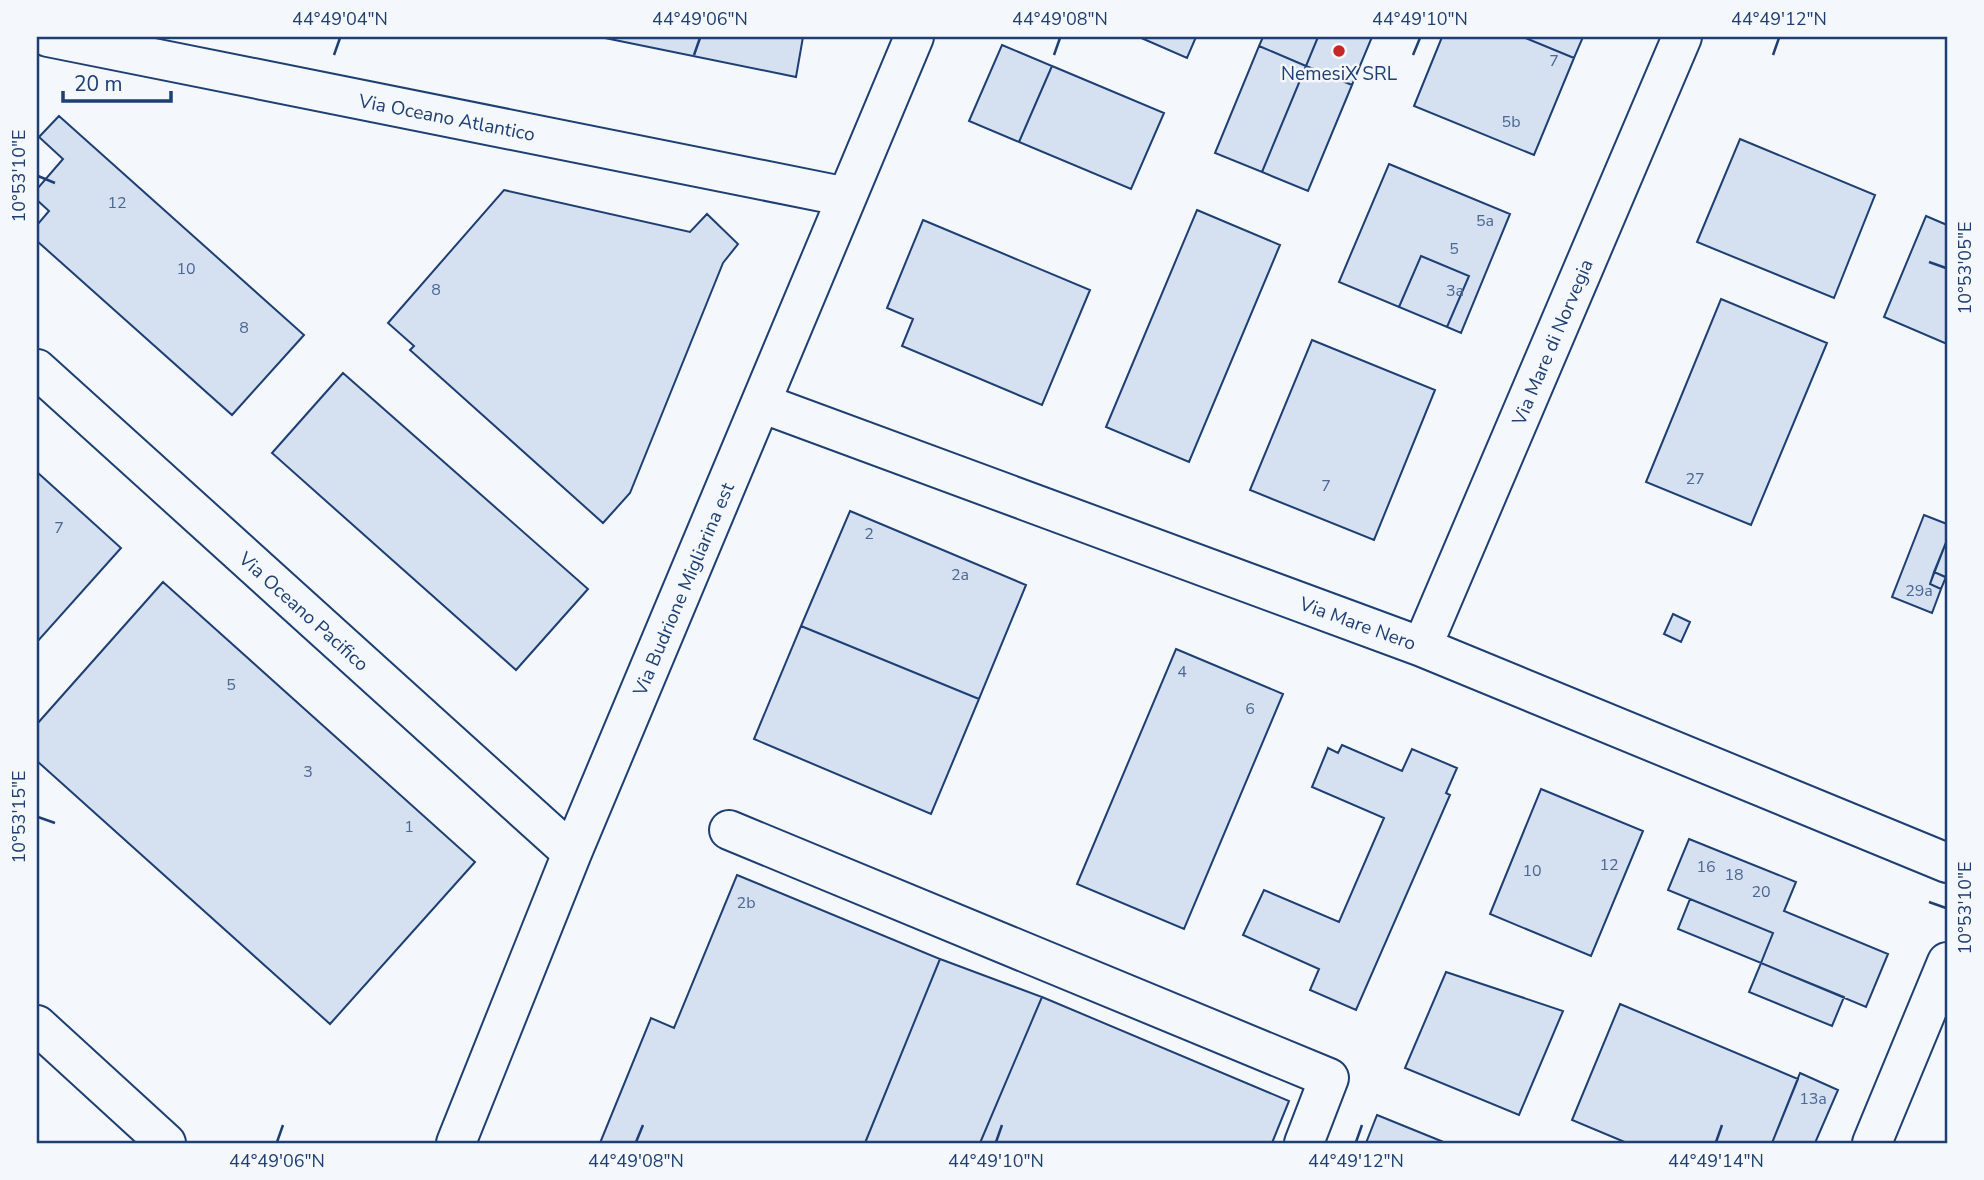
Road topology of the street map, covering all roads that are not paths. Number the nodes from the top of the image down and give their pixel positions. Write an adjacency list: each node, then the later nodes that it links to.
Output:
1 (48, 37): 4 (street, Via Oceano Atlantico)
2 (914, 37): 4 (street, Via Budrione Migliarina est)
3 (1682, 37): 7 (street, Via Mare di Norvegia)
4 (847, 197): 6 (street, Via Budrione Migliarina est)
5 (37, 369): 9 (street, Via Oceano Pacifico)
6 (761, 403): 7 (street, Via Mare Nero); 9 (street, Via Budrione Migliarina est)
7 (1422, 647): 10 (street, Via Mare Nero)
8 (729, 830): 15 (street)
9 (572, 853): 14 (street, Via Budrione Migliarina est)
10 (1947, 863)
11 (1947, 962): 16 (street)
12 (37, 1025): 13 (street)
13 (166, 1143)
14 (456, 1143)
15 (1304, 1143)
16 (1872, 1143)

